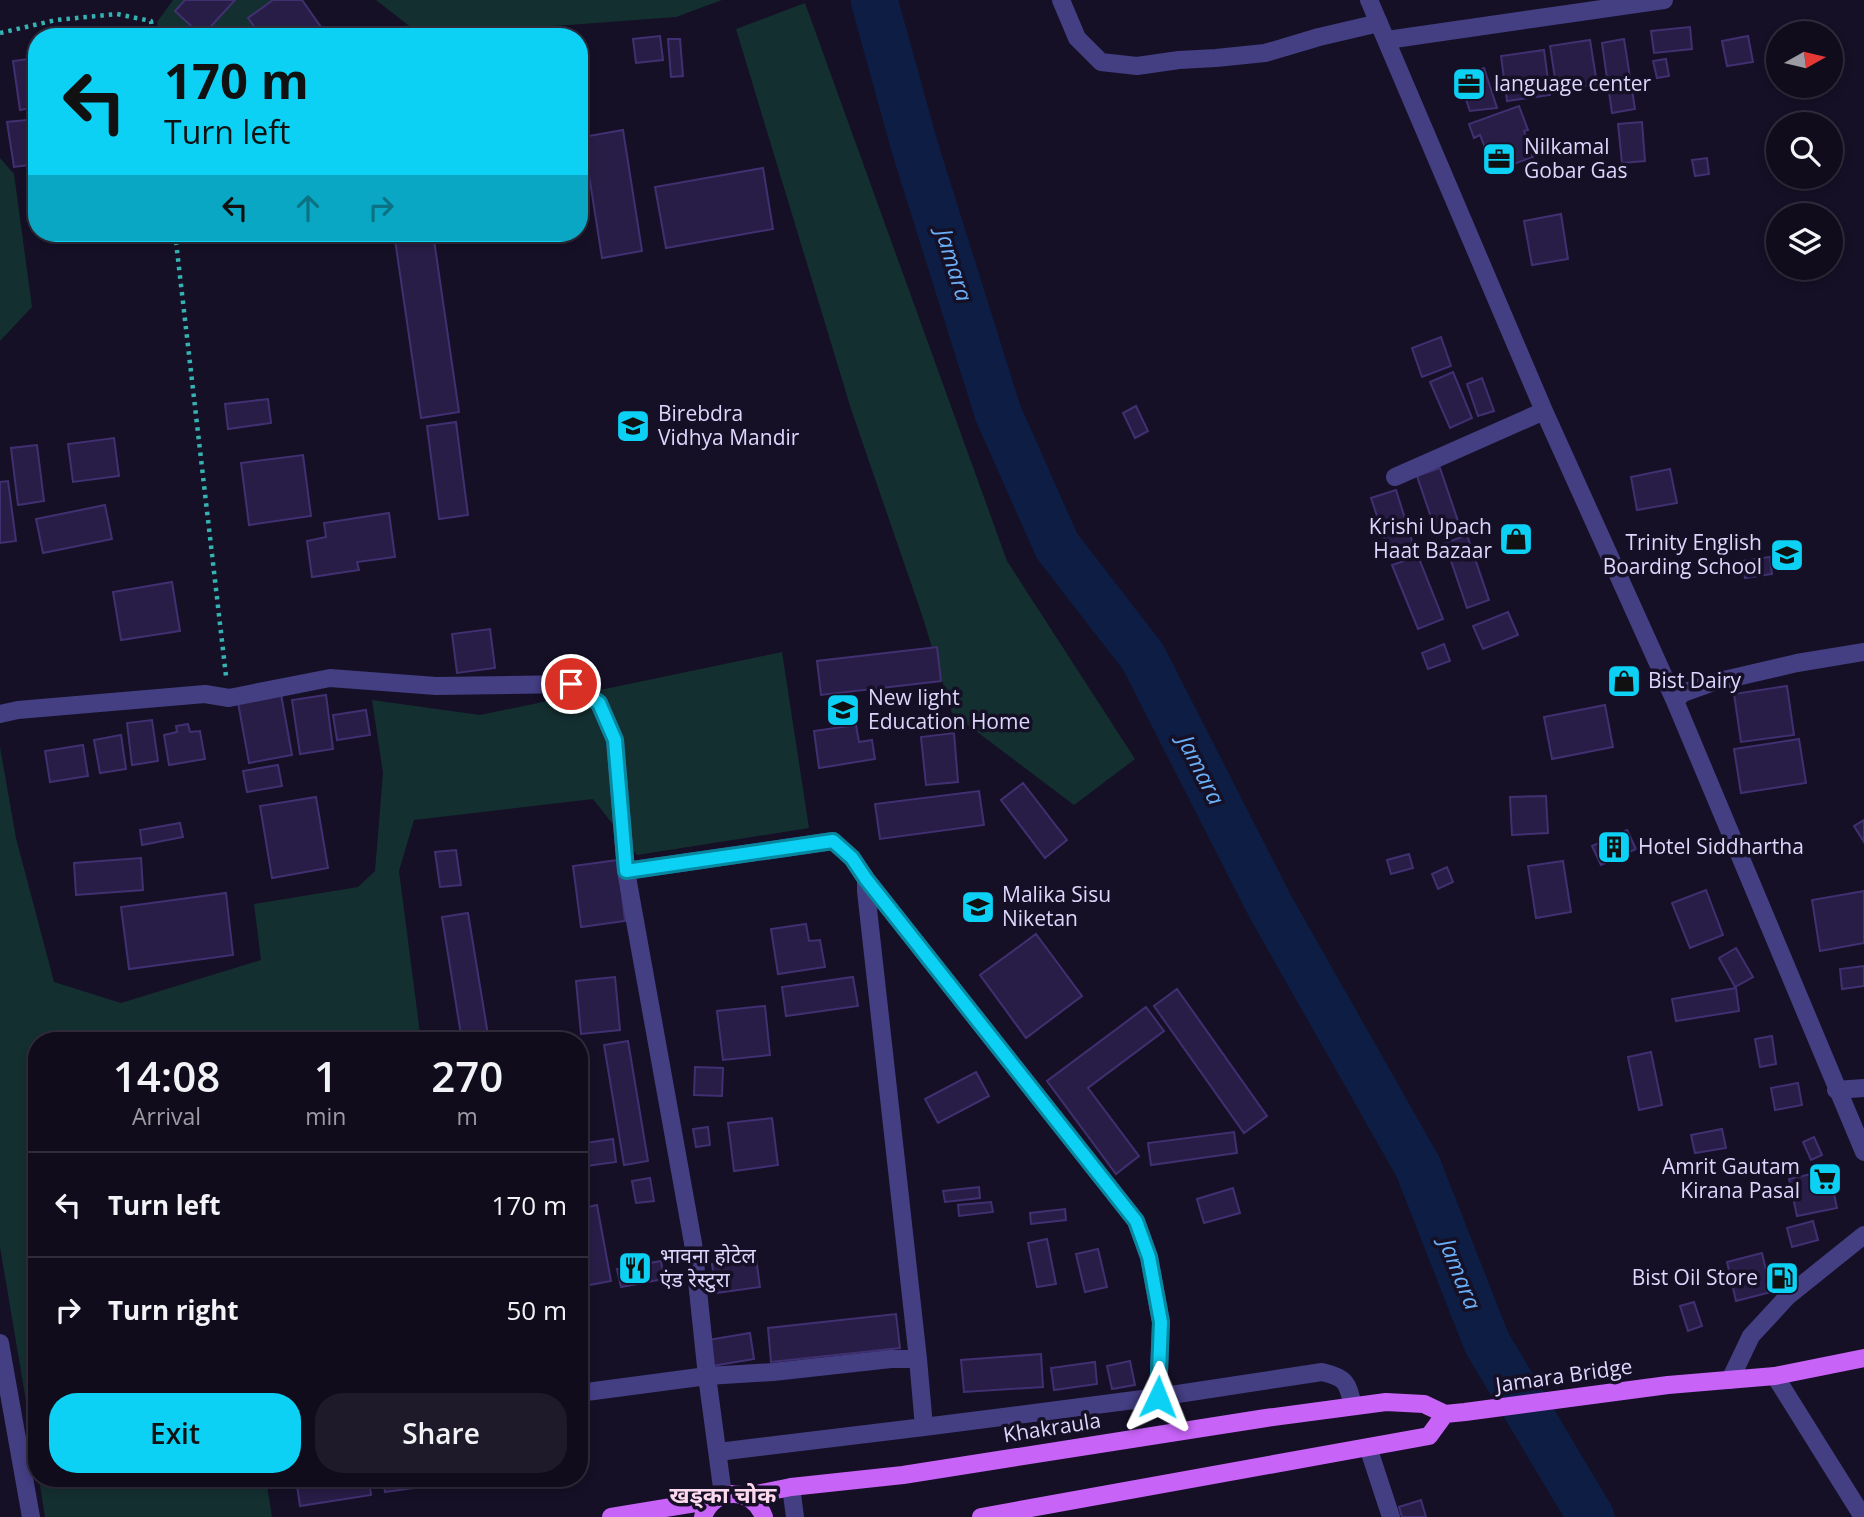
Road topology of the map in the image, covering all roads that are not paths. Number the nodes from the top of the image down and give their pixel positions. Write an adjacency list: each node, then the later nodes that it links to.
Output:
1 (1060, 0): 4 (street)
2 (1369, 0): 4 (street)
3 (1664, 0): 5 (street)
4 (1379, 23): 5 (street)
5 (1387, 40): 6 (street)
6 (1544, 411): 7 (street); 9 (street)
7 (1395, 477)
8 (1864, 653): 9 (street)
9 (1675, 701): 14 (street)
10 (0, 714): 11 (street)
11 (626, 871): 12 (street); 20 (street)
12 (866, 879): 18 (street); 24 (street)
13 (1864, 1088): 14 (street)
14 (1836, 1090): 15 (street)
15 (1864, 1152)
16 (1864, 1235): 22 (street)
17 (0, 1343): 34 (street)
18 (918, 1359): 20 (street); 28 (street)
19 (1864, 1359): 21 (main road, Jamara Bridge)
20 (707, 1376): 23 (street); 30 (street)
21 (1775, 1376): 22 (main road, Jamara Bridge); 41 (street)
22 (1730, 1380): 26 (main road, Jamara Bridge)
23 (588, 1392)
24 (1158, 1397): 25 (street); 28 (street)
25 (1353, 1406): 27 (main road, Khakraula); 31 (main road, Khakraula)
26 (1465, 1412): 27 (main road, Khakraula)
27 (1445, 1414): 29 (main road)
28 (924, 1427): 30 (street)
29 (1368, 1447): 39 (main road); 40 (street)
30 (718, 1452): 33 (street)
31 (791, 1488): 32 (main road, Khakraula); 38 (street)
32 (747, 1496): 33 (main road, Khakraula); 37 (main road)
33 (719, 1498): 35 (main road, Khakraula); 36 (main road)
34 (31, 1517)
35 (611, 1517)
36 (703, 1517)
37 (764, 1517)
38 (795, 1517)
39 (981, 1517)
40 (1391, 1517)
41 (1863, 1517)

